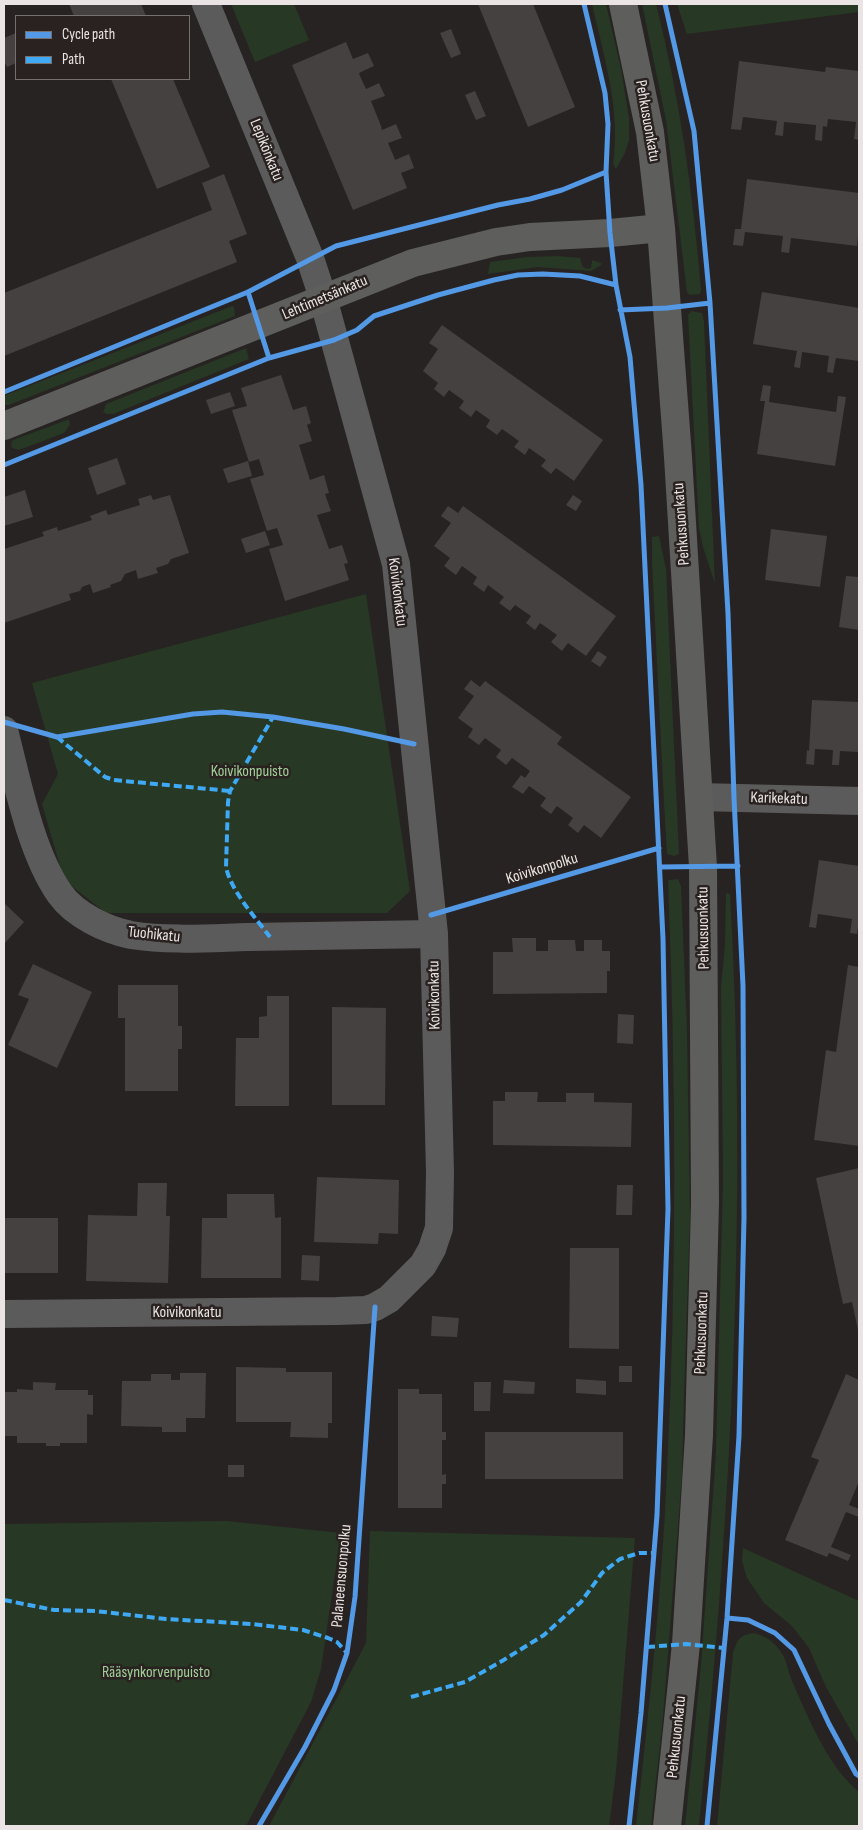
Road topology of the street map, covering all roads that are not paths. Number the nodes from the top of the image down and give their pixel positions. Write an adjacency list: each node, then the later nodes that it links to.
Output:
1 (206, 4): 4 (street, Lepikönkatu)
2 (623, 4): 3 (main road, Pehkusuonkatu)
3 (661, 228): 4 (main road, Lehtimetsänkatu); 7 (main road, Pehkusuonkatu)
4 (323, 298): 5 (main road, Lehtimetsänkatu); 9 (street, Koivikonkatu)
5 (4, 426)
6 (4, 730): 9 (street, Tuohikatu)
7 (699, 797): 8 (street, Karikekatu); 11 (main road, Pehkusuonkatu)
8 (859, 801)
9 (434, 934): 10 (street, Koivikonkatu)
10 (4, 1314)
11 (667, 1826)

